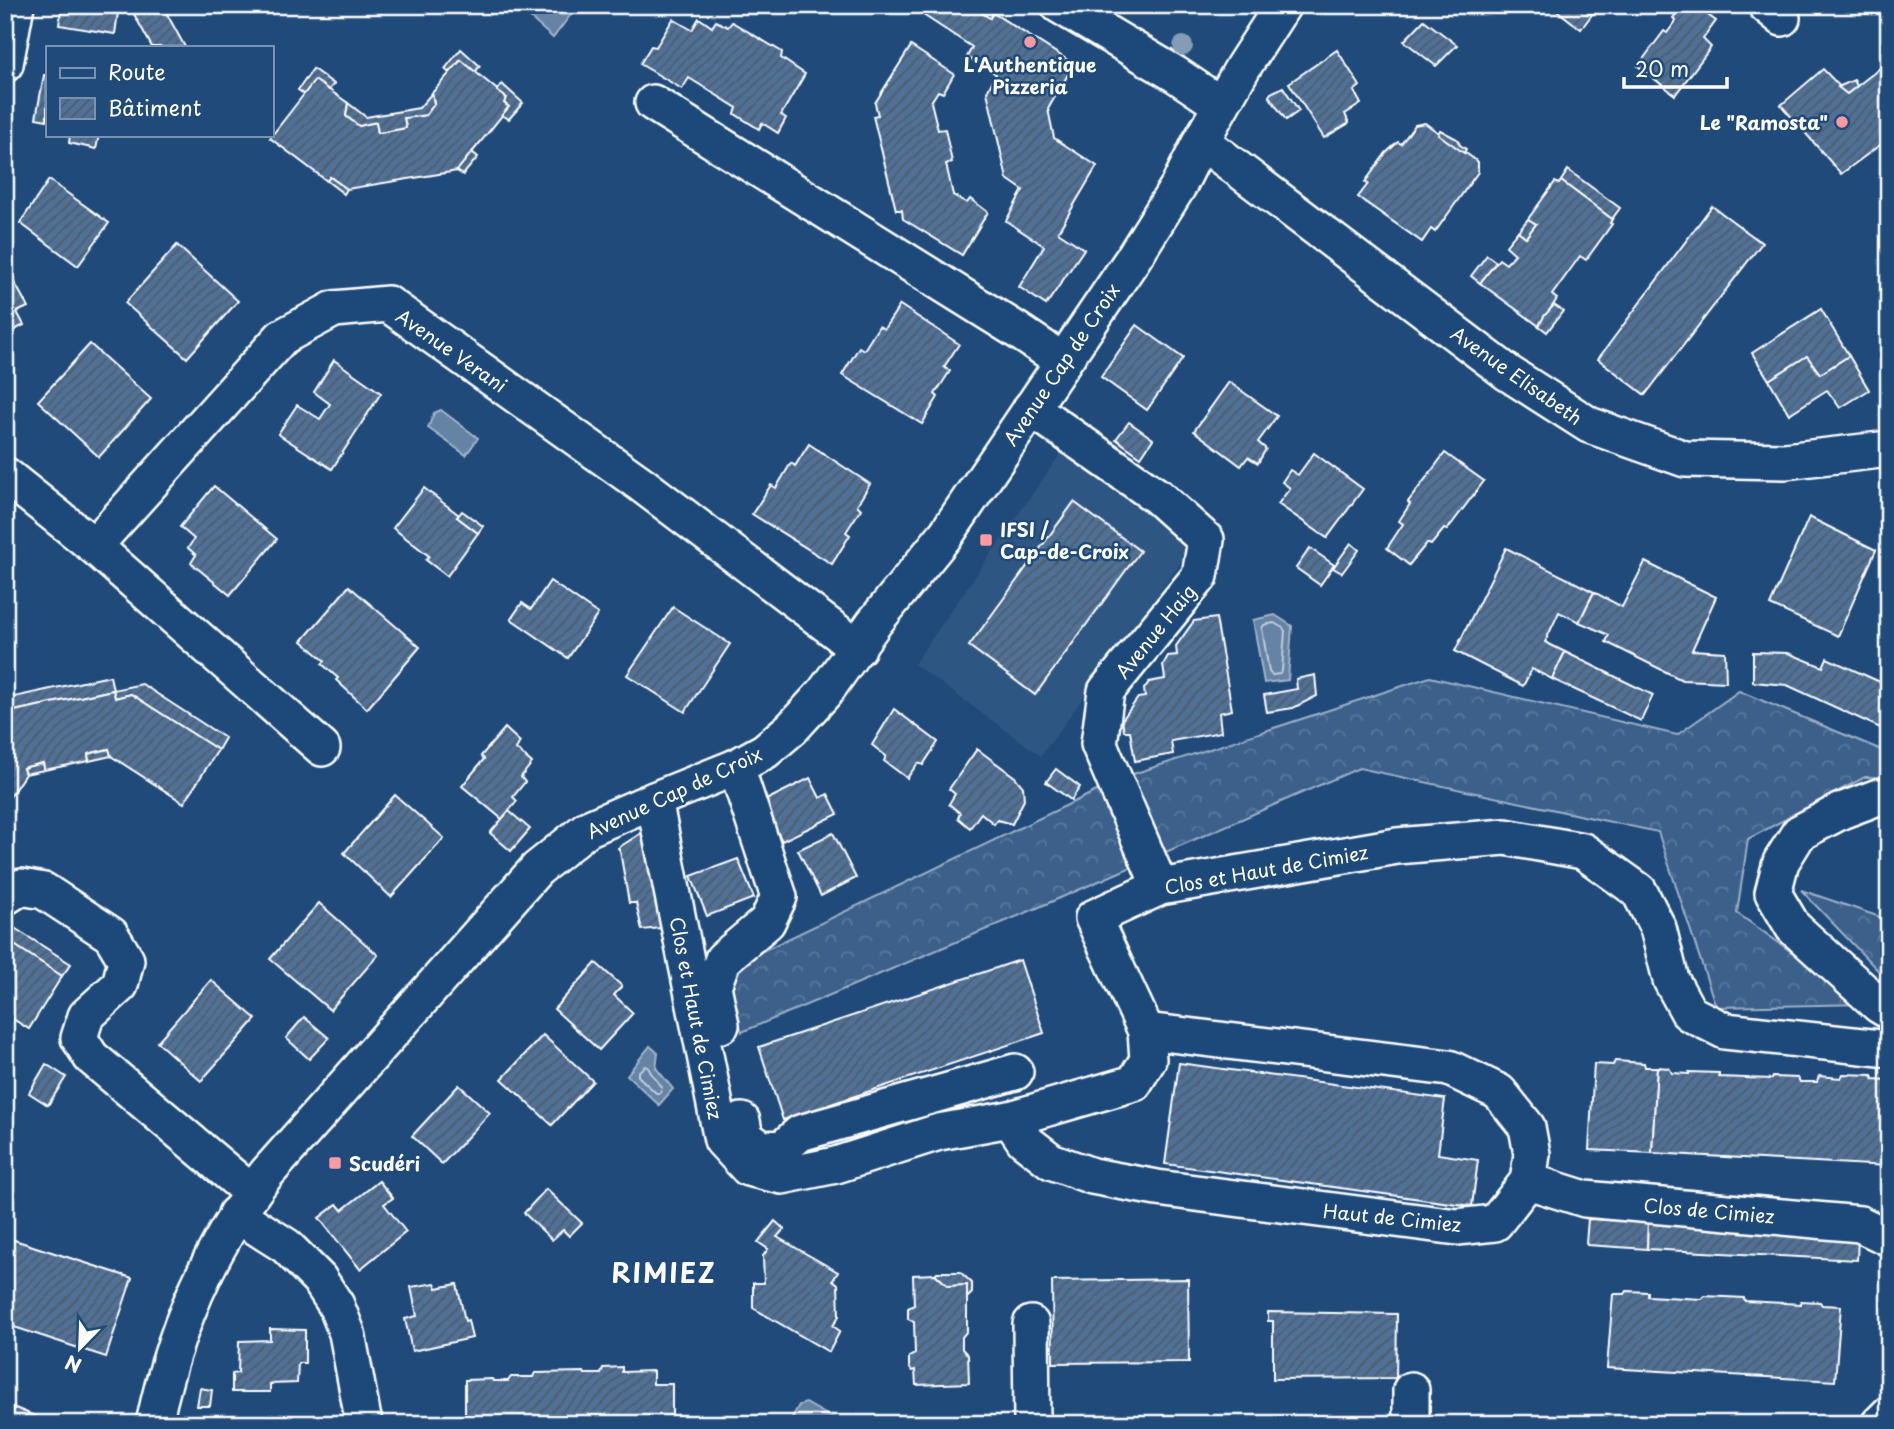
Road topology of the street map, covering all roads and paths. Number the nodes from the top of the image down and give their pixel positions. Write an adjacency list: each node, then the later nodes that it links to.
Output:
1 (16, 5): 4 (street)
2 (1059, 5): 6 (street)
3 (1283, 5): 6 (street, Avenue Cap de Croix)
4 (5, 64)
5 (653, 103): 8 (street)
6 (1221, 105): 7 (street, Avenue Cap de Croix)
7 (1200, 141): 8 (street, Avenue Cap de Croix); 10 (street, Avenue Elisabeth)
8 (1063, 361): 9 (street, Avenue Cap de Croix)
9 (1031, 408): 13 (street, Avenue Cap de Croix); 18 (street, Avenue Haig)
10 (1889, 449)
11 (5, 475): 12 (street)
12 (94, 546): 13 (street, Avenue Verani); 14 (street)
13 (858, 648): 15 (street, Avenue Cap de Croix)
14 (322, 748)
15 (736, 767): 17 (street, Avenue Cap de Croix); 23 (street)
16 (1889, 797): 20 (street)
17 (654, 800): 24 (street, Clos et Haut de Cimiez); 26 (street, Avenue Cap de Croix)
18 (1160, 887): 21 (street, Clos et Haut de Cimiez); 22 (street, Clos et Haut de Cimiez)
19 (5, 897): 26 (street)
20 (1889, 1012)
21 (1146, 1031): 24 (street, Clos et Haut de Cimiez); 25 (street)
22 (1889, 1049)
23 (1015, 1072)
24 (1010, 1119): 25 (street, Haut de Cimiez)
25 (1528, 1181): 27 (street, Clos de Cimiez)
26 (244, 1203): 30 (street, Avenue Cap de Croix); 31 (street)
27 (1889, 1238)
28 (1031, 1324): 32 (street)
29 (1889, 1414): 33 (street)
30 (154, 1424)
31 (364, 1424)
32 (1032, 1424)
33 (1879, 1424)

